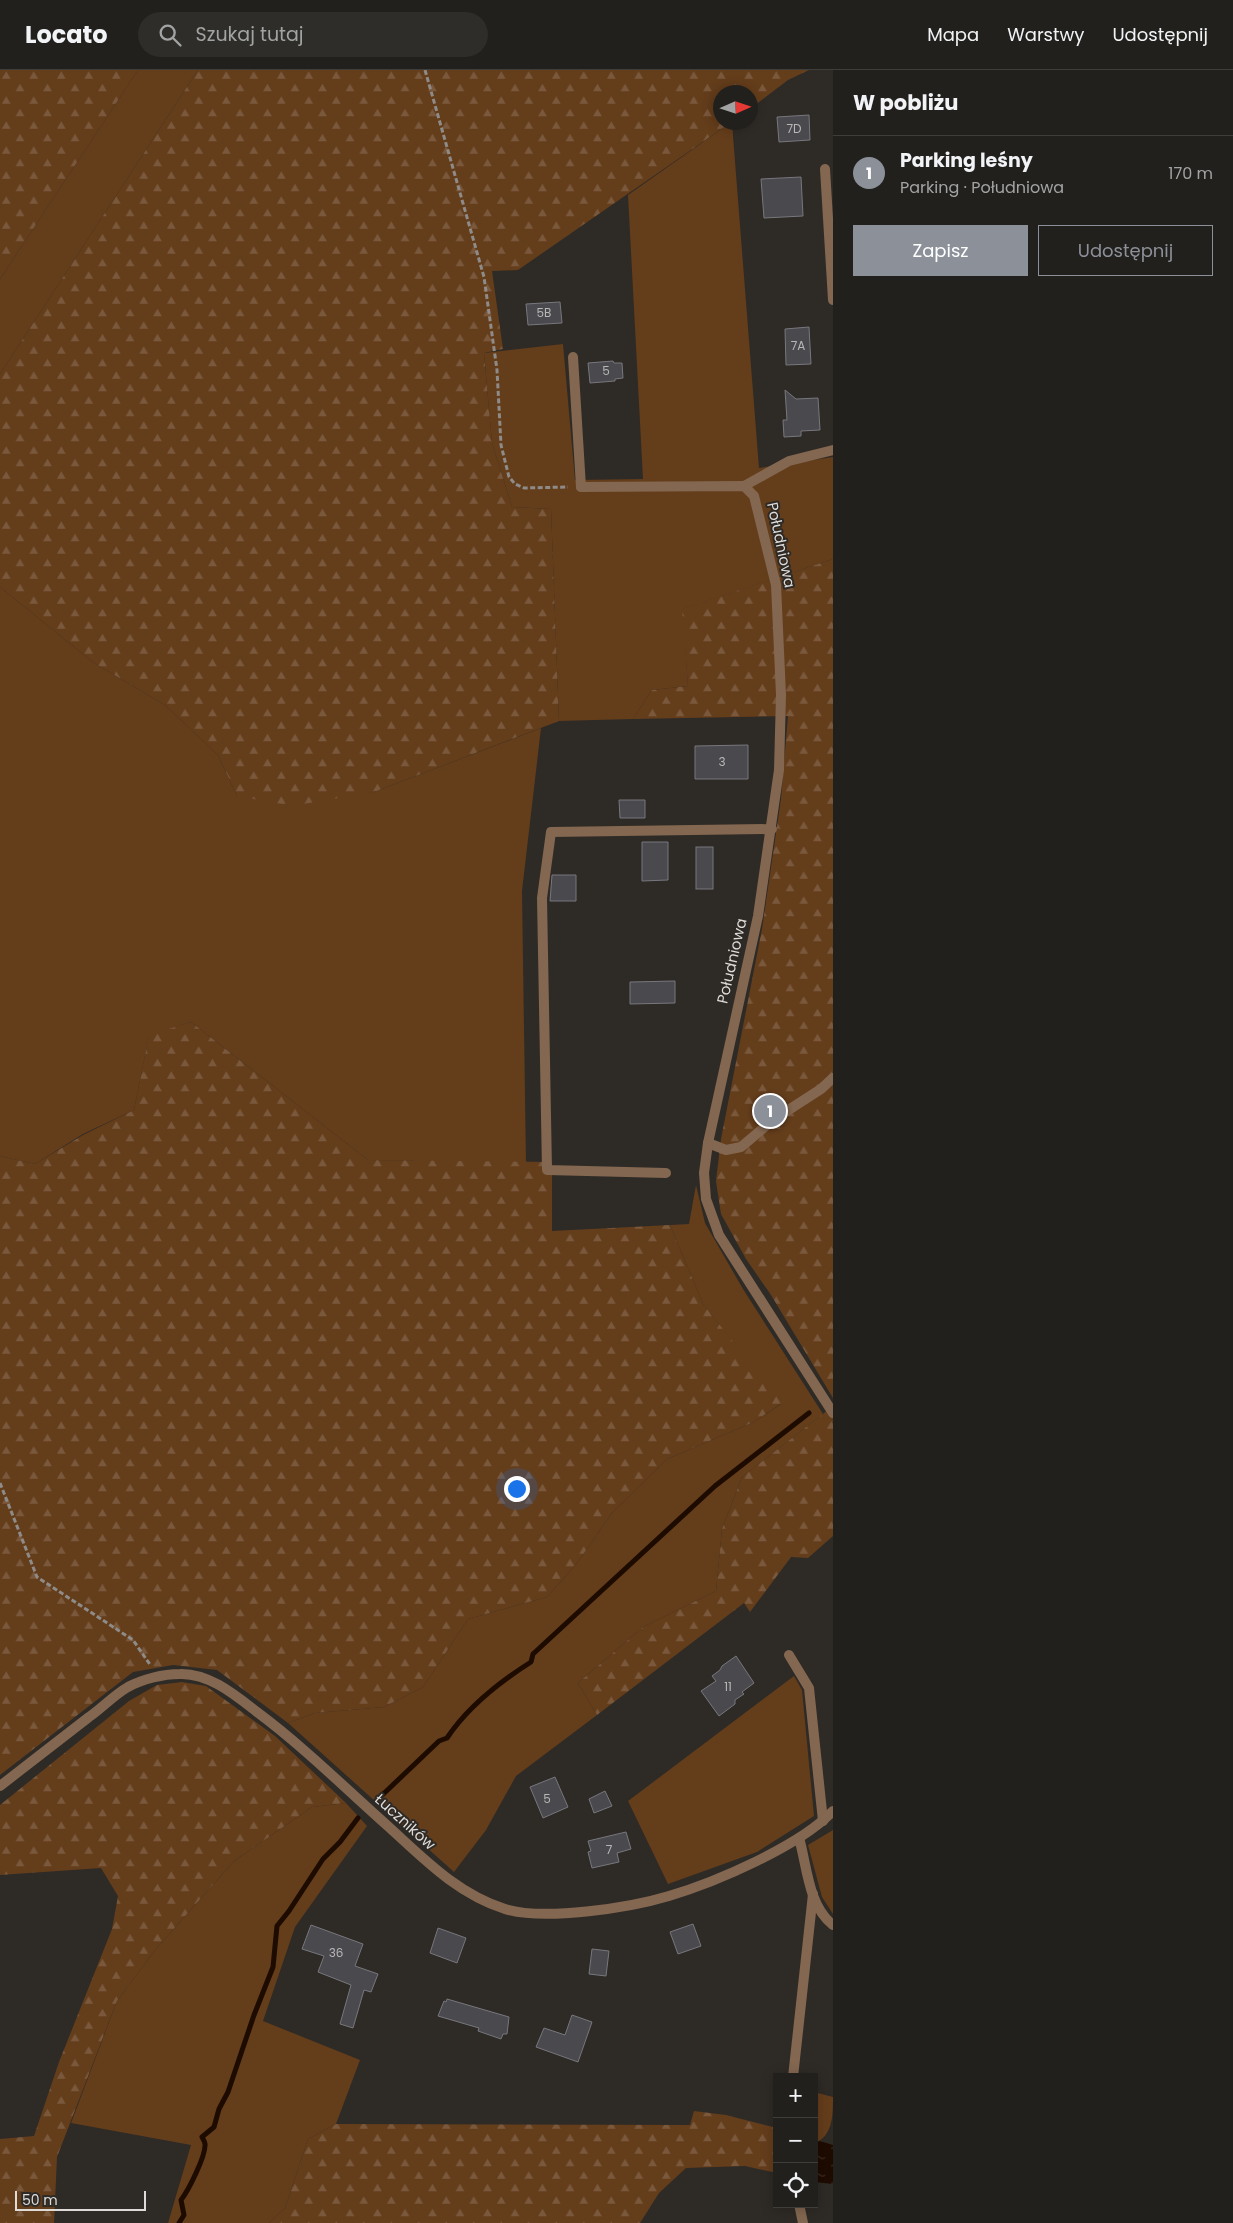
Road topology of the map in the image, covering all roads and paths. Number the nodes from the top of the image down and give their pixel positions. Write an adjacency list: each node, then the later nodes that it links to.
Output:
1 (425, 70): 7 (path)
2 (825, 169): 3 (street)
3 (833, 300)
4 (573, 357): 7 (street)
5 (833, 450): 6 (street)
6 (744, 486): 7 (street); 8 (street, Południowa)
7 (581, 487)
8 (772, 829): 10 (street, Południowa); 11 (street)
9 (833, 1078): 10 (street)
10 (708, 1143): 12 (street, Południowa)
11 (666, 1174)
12 (833, 1413)
13 (0, 1483): 15 (path)
14 (789, 1655): 18 (street)
15 (158, 1676): 16 (street, Łuczników); 19 (street, Łuczników)
16 (0, 1786)
17 (833, 1811): 18 (street, Łuczników)
18 (823, 1822): 19 (street, Łuczników)
19 (799, 1838): 20 (street)
20 (813, 1894): 21 (street); 22 (street)
21 (833, 1925)
22 (793, 2073)
23 (800, 2208): 24 (street)
24 (804, 2223)

